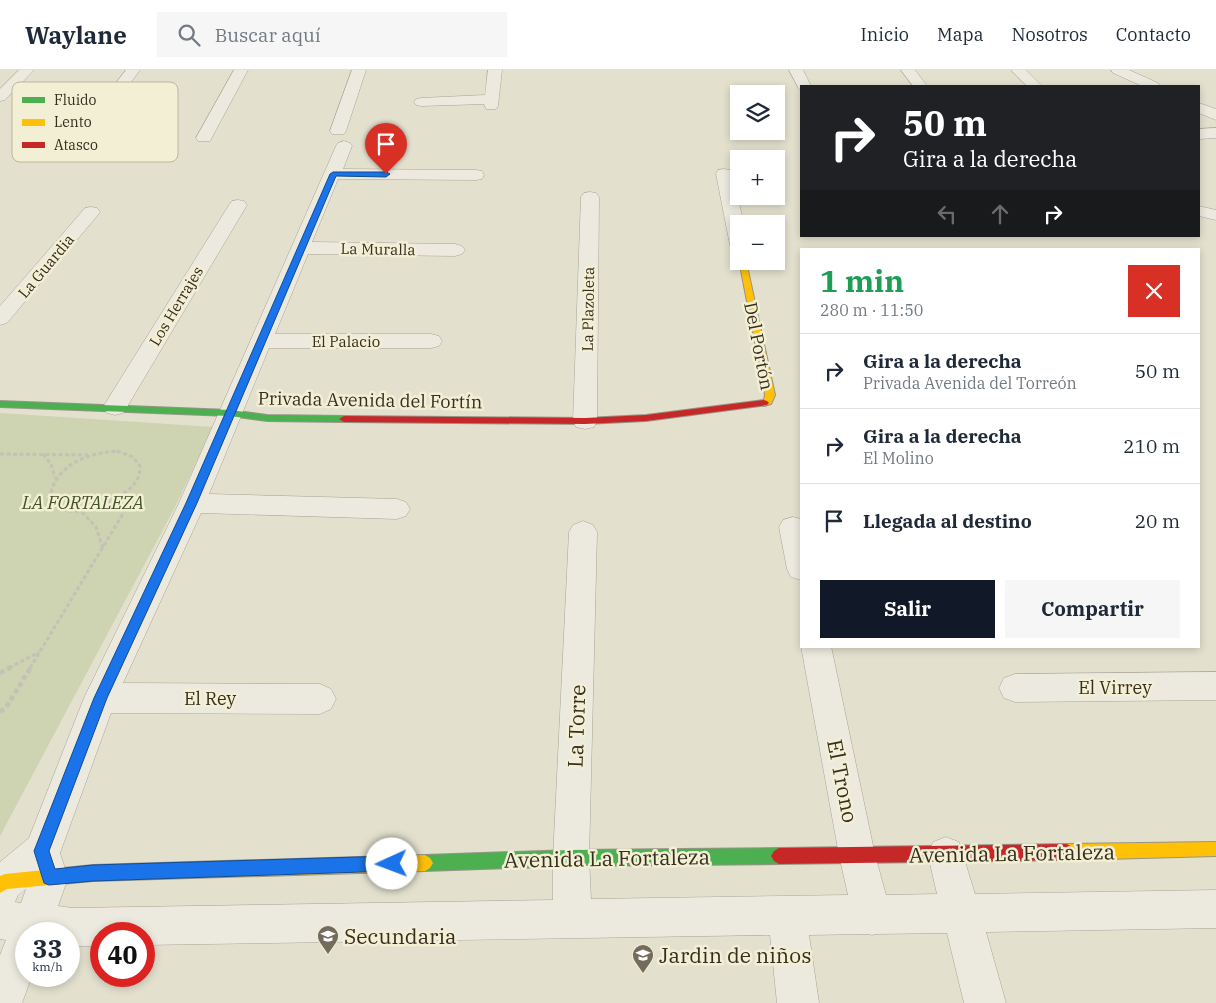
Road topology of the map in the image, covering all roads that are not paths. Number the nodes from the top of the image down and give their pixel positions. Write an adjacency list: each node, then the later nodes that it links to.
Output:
1 (27, 70): 10 (street)
2 (133, 70): 11 (street)
3 (241, 70): 23 (street)
4 (360, 70): 24 (street)
5 (495, 70): 18 (street)
6 (796, 70): 13 (street)
7 (908, 70): 14 (street)
8 (1018, 70): 15 (street)
9 (1118, 70): 16 (street)
10 (15, 82)
11 (124, 82)
12 (12, 85): 17 (street)
13 (804, 85)
14 (919, 85)
15 (1034, 85)
16 (1151, 85)
17 (0, 97)
18 (421, 102)
19 (1200, 107): 20 (street)
20 (1216, 115)
21 (1216, 133): 22 (street)
22 (1200, 134)
23 (204, 138)
24 (333, 174): 26 (street); 33 (street)
25 (724, 174): 32 (street)
26 (476, 175)
27 (590, 197): 43 (street, La Plazoleta)
28 (238, 205): 40 (street, Los Herrajes)
29 (1200, 211): 31 (street)
30 (91, 212): 36 (street, La Guardia)
31 (1216, 214)
32 (733, 215)
33 (301, 248): 34 (street, La Muralla); 37 (street)
34 (455, 250)
35 (744, 270): 41 (street, Del Portón)
36 (0, 319)
37 (261, 341): 38 (street, El Palacio); 42 (street)
38 (431, 341)
39 (0, 404): 40 (street, Privada Avenida del Fortín)
40 (114, 407): 42 (street, Privada Avenida del Fortín)
41 (709, 409): 43 (street, Privada Avenida del Fortín)
42 (230, 413): 43 (street, Privada Avenida del Fortín); 44 (street)
43 (585, 420)
44 (192, 503): 45 (street); 52 (street)
45 (398, 509)
46 (793, 527): 48 (street)
47 (583, 532): 57 (street, La Torre)
48 (800, 564)
49 (816, 648): 55 (street, El Trono)
50 (1216, 686): 51 (street, El Virrey)
51 (1015, 688)
52 (100, 698): 53 (street, El Rey); 58 (street)
53 (320, 699)
54 (1216, 849): 56 (street, Avenida La Fortaleza)
55 (857, 855): 56 (street, Avenida La Fortaleza); 57 (street, Avenida La Fortaleza); 63 (street, El Trono)
56 (946, 856): 61 (street)
57 (571, 858): 58 (street, Avenida La Fortaleza); 64 (street, La Torre)
58 (45, 864): 59 (street); 65 (street)
59 (2, 887)
60 (1216, 909): 61 (street)
61 (961, 913): 63 (street); 70 (street)
62 (787, 916): 63 (street); 64 (street); 69 (street)
63 (872, 916)
64 (573, 919): 66 (street)
65 (24, 922)
66 (80, 927)
67 (15, 955): 68 (street)
68 (2, 1003)
69 (798, 1003)
70 (985, 1003)

